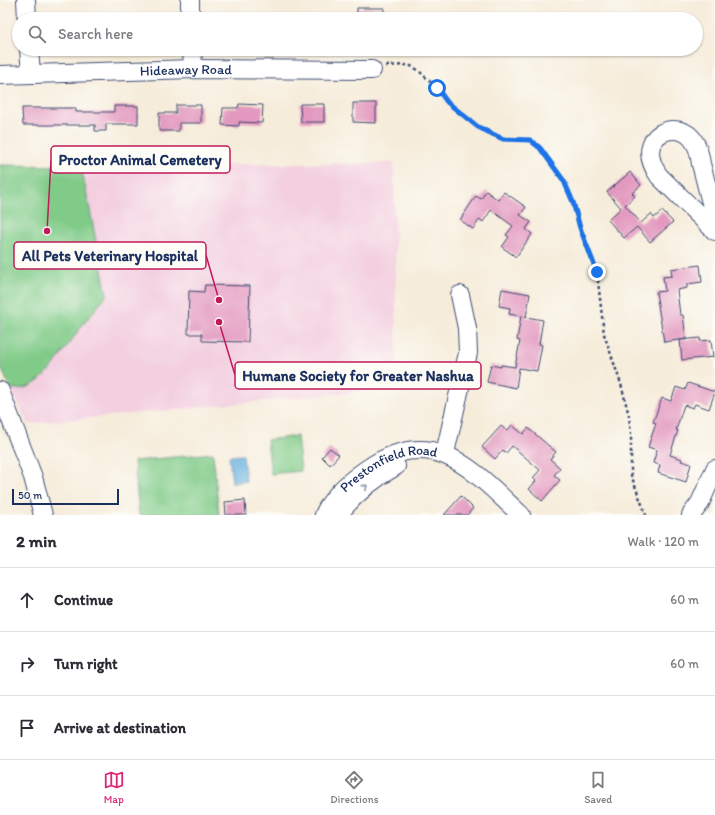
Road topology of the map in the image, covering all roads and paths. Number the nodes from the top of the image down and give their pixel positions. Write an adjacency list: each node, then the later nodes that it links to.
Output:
1 (26, 0): 3 (street)
2 (190, 0): 4 (street)
3 (27, 12)
4 (190, 12)
5 (30, 56): 9 (street)
6 (192, 56): 7 (street)
7 (193, 68): 8 (street, Hideaway Road); 9 (street, Hideaway Road)
8 (372, 70): 21 (path)
9 (31, 73): 10 (street, Hideaway Road)
10 (0, 75)
11 (715, 218): 12 (street)
12 (715, 231)
13 (460, 295): 15 (street)
14 (0, 391): 17 (street)
15 (445, 453): 18 (street, Prestonfield Road); 19 (street, Prestonfield Road, one-way to 15); 20 (street, Prestonfield Road)
16 (715, 469): 22 (street)
17 (43, 515)
18 (324, 515)
19 (338, 515)
20 (520, 515)
21 (646, 515)
22 (691, 515)

